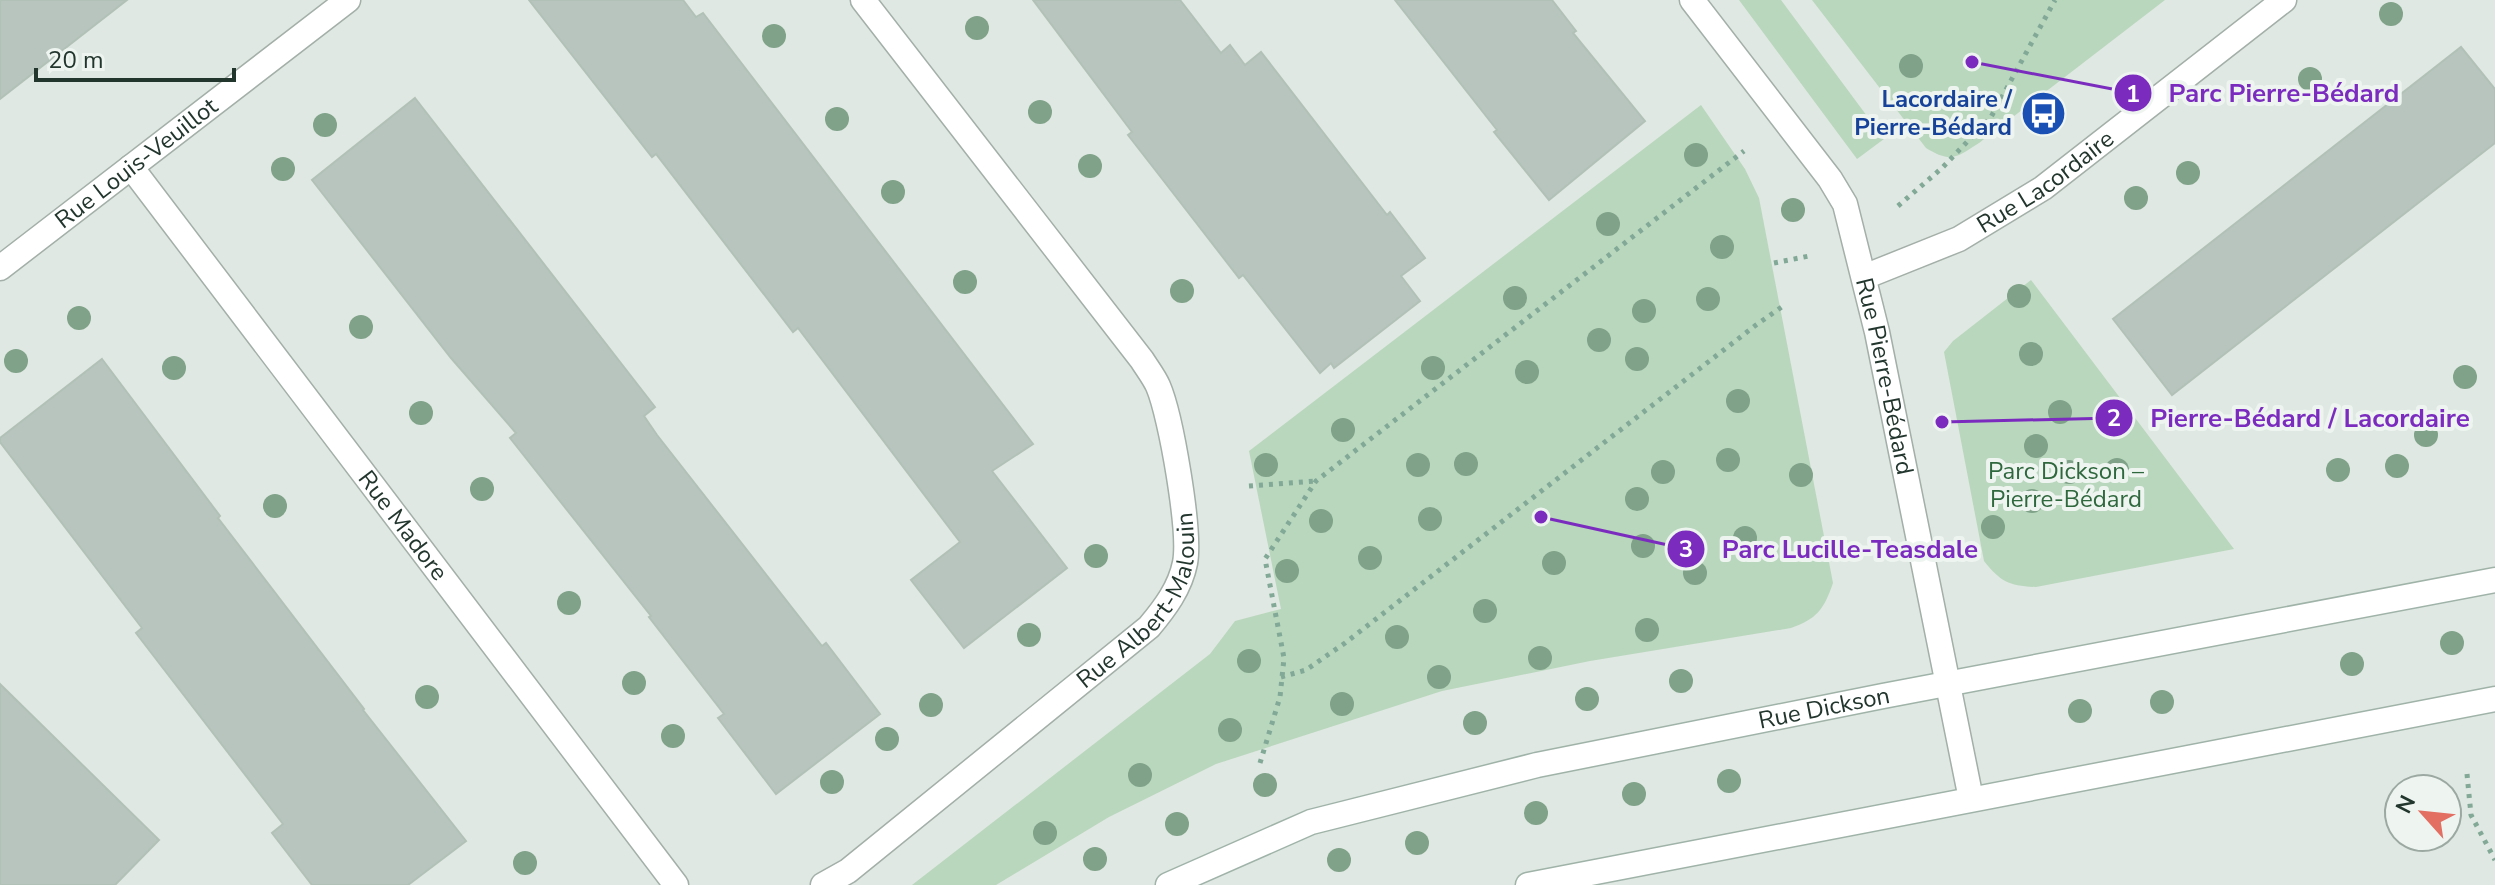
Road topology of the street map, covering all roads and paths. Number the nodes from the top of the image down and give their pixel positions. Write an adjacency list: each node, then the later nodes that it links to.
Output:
1 (348, 0): 7 (street, Rue Louis-Veuillot)
2 (863, 0): 25 (street, Rue Albert-Malouin)
3 (1692, 0): 12 (street, Rue Pierre-Bédard)
4 (2055, 0): 8 (path)
5 (2284, 0): 12 (street, Rue Lacordaire)
6 (1744, 151): 14 (path)
7 (131, 167): 11 (street, Rue Louis-Veuillot); 24 (street, Rue Madore)
8 (1898, 206)
9 (1816, 254): 10 (path)
10 (1774, 263)
11 (0, 268)
12 (1864, 277): 18 (street, Rue Pierre-Bédard)
13 (1786, 304): 17 (path)
14 (1316, 481): 15 (path); 17 (path)
15 (1249, 486)
16 (2495, 580): 18 (street, Rue Dickson)
17 (1281, 677): 20 (path)
18 (1947, 684): 22 (street, Rue Pierre-Bédard); 26 (street, Rue Dickson)
19 (2495, 699): 22 (street)
20 (1260, 763)
21 (2467, 774): 23 (path)
22 (1971, 799): 27 (street)
23 (2495, 860)
24 (676, 885)
25 (823, 885)
26 (1168, 885)
27 (1528, 885)

